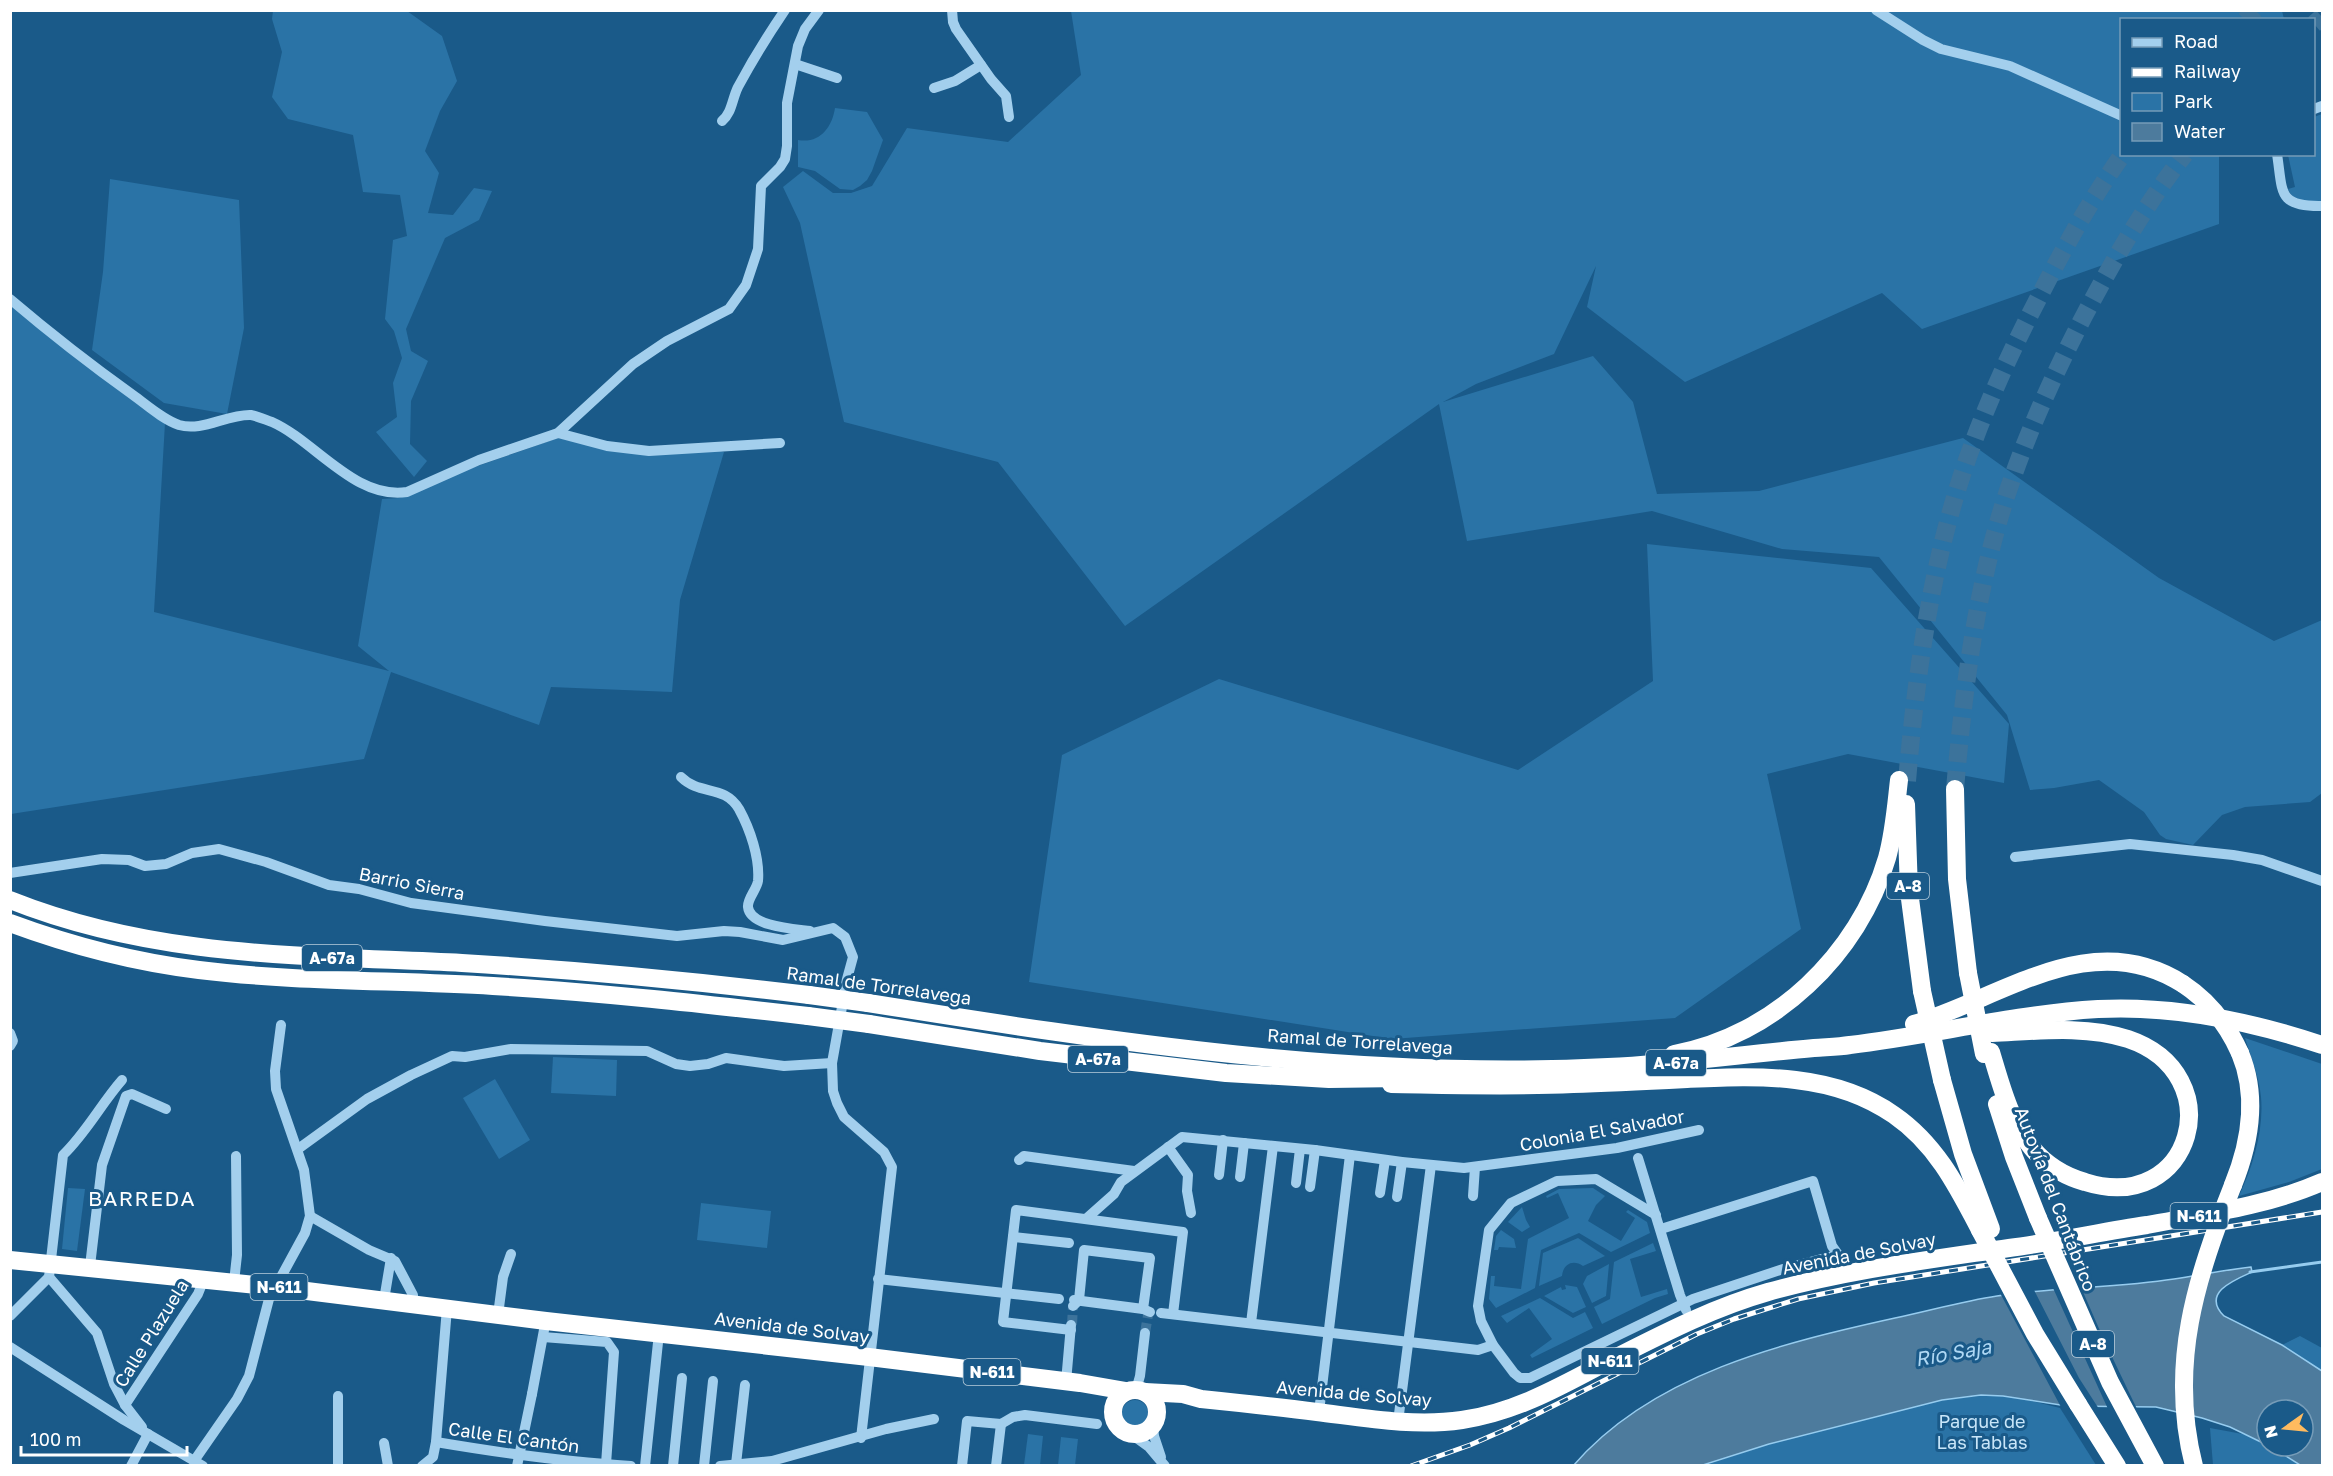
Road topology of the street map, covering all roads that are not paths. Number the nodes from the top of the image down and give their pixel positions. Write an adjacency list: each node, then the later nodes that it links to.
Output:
1 (785, 10): 11 (street)
2 (819, 10): 5 (street)
3 (952, 10): 6 (street)
4 (1876, 10): 9 (street)
5 (795, 64): 7 (street); 15 (street)
6 (981, 65): 8 (street); 10 (street)
7 (837, 78)
8 (934, 88)
9 (2120, 116)
10 (1009, 117)
11 (722, 120)
12 (2277, 156): 13 (street)
13 (2322, 206)
14 (10, 299): 15 (street)
15 (558, 433): 16 (street)
16 (780, 443)
17 (681, 777): 24 (street, Barrio Sierra)
18 (1955, 789): 31 (highway, Autovía del Cantábrico / A-8, bridge)
19 (2015, 857): 21 (street)
20 (10, 873): 24 (street, Barrio Sierra)
21 (2322, 881)
22 (10, 900): 32 (highway, Ramal de Torrelavega / A-67a, bridge)
23 (10, 923): 35 (highway, Ramal de Torrelavega / A-67a, bridge)
24 (814, 932): 34 (street, Barrio Sierra)
25 (281, 1025): 43 (street)
26 (10, 1033): 29 (street)
27 (1992, 1033): 31 (highway); 33 (highway); 35 (highway, Ramal de Torrelavega / A-67a)
28 (2322, 1045): 30 (highway)
29 (10, 1046)
30 (1816, 1047): 32 (highway, Ramal de Torrelavega / A-67a); 142 (highway, bridge)
31 (1987, 1053): 141 (highway, Autovía del Cantábrico / A-8, bridge)
32 (1228, 1054): 68 (highway, A-8, bridge)
33 (2322, 1056)
34 (832, 1063): 43 (street); 79 (street)
35 (1329, 1079): 68 (highway)
36 (122, 1080): 76 (street)
37 (166, 1109): 75 (street)
38 (1699, 1130): 53 (street, Colonia El Salvador)
39 (1223, 1140): 40 (street, Colonia El Salvador); 42 (street, Colonia El Salvador); 55 (street)
40 (1244, 1143): 41 (street, Colonia El Salvador); 56 (street)
41 (1272, 1146): 44 (street, Colonia El Salvador); 93 (street)
42 (1167, 1147): 54 (street, Colonia El Salvador); 63 (street)
43 (298, 1149): 65 (street)
44 (1300, 1149): 45 (street, Colonia El Salvador); 58 (street)
45 (1315, 1150): 46 (street, Colonia El Salvador); 59 (street)
46 (1350, 1155): 50 (street, Colonia El Salvador); 95 (street)
47 (236, 1156): 80 (street)
48 (1638, 1158): 64 (street)
49 (1019, 1160): 54 (street)
50 (1385, 1160): 51 (street, Colonia El Salvador); 60 (street)
51 (1402, 1162): 52 (street, Colonia El Salvador); 62 (street)
52 (1431, 1165): 53 (street, Colonia El Salvador); 98 (street)
53 (1475, 1167): 61 (street)
54 (1134, 1171): 66 (street, Colonia El Salvador)
55 (1220, 1175)
56 (1240, 1177)
57 (2322, 1182): 77 (highway, Avenida de Solvay / N-611)
58 (1296, 1183)
59 (1310, 1187)
60 (1380, 1193)
61 (1473, 1196)
62 (1396, 1197)
63 (1191, 1213)
64 (1656, 1215): 67 (street); 99 (street)
65 (310, 1216): 73 (street); 81 (street)
66 (1087, 1218): 69 (street); 89 (street)
67 (1661, 1229): 72 (street); 86 (street)
68 (1985, 1230): 140 (highway, bridge)
69 (1013, 1237): 70 (street); 82 (street)
70 (1077, 1244)
71 (511, 1254): 90 (street)
72 (1837, 1255): 77 (street); 86 (street)
73 (391, 1258): 84 (street); 85 (street)
74 (10, 1260): 76 (highway, Avenida de Solvay / N-611)
75 (90, 1266): 76 (highway, Avenida de Solvay / N-611); 78 (highway, Avenida de Solvay / N-611)
76 (50, 1270): 91 (street); 109 (street)
77 (1851, 1273): 92 (highway, Avenida de Solvay / N-611)
78 (204, 1279): 80 (highway, Avenida de Solvay / N-611); 109 (street, Calle Plazuela)
79 (878, 1279): 82 (street); 101 (street)
80 (234, 1282): 81 (highway, Avenida de Solvay / N-611)
81 (275, 1287): 84 (highway, Avenida de Solvay / N-611); 123 (street)
82 (1006, 1294): 83 (street); 104 (street)
83 (1059, 1299)
84 (384, 1300): 85 (highway, Avenida de Solvay / N-611)
85 (413, 1304): 87 (highway, Avenida de Solvay / N-611)
86 (1683, 1304): 92 (street); 99 (street)
87 (447, 1308): 90 (highway, Avenida de Solvay / N-611); 121 (street, Calle El Cantón)
88 (1150, 1312): 88 (street); 89 (street)
89 (1173, 1314): 93 (street)
90 (498, 1315): 94 (highway, Avenida de Solvay / N-611)
91 (10, 1316)
92 (1691, 1321): 115 (highway, Avenida de Solvay / N-611)
93 (1251, 1323): 95 (street)
94 (545, 1329): 96 (highway, Avenida de Solvay / N-611); 125 (street, Avenida de Solvay); 131 (street, bridge)
95 (1329, 1332): 98 (street); 111 (street)
96 (659, 1333): 101 (highway, Avenida de Solvay / N-611); 133 (street)
97 (1145, 1333): 106 (street)
98 (1408, 1343): 99 (street); 115 (street)
99 (1493, 1346)
100 (10, 1347): 110 (street)
101 (869, 1357): 104 (highway, Avenida de Solvay / N-611); 120 (street)
102 (682, 1378): 134 (street)
103 (713, 1381): 135 (street)
104 (1073, 1382): 106 (highway, Avenida de Solvay / N-611); 112 (highway)
105 (745, 1384): 126 (street)
106 (1135, 1391): 108 (highway, Avenida de Solvay / N-611); 112 (highway); 114 (highway)
107 (338, 1396): 128 (street)
108 (1201, 1399): 111 (highway, Avenida de Solvay / N-611); 114 (highway, Avenida de Solvay / N-611)
109 (123, 1400): 110 (street, Calle Plazuela); 118 (street)
110 (108, 1408): 118 (street)
111 (1319, 1412): 115 (highway, Avenida de Solvay / N-611)
112 (1112, 1414): 119 (highway)
113 (934, 1419): 120 (street)
114 (1155, 1420): 119 (highway, N-611); 139 (street)
115 (1398, 1422)
116 (1001, 1424): 117 (street); 137 (street); 138 (street)
117 (1097, 1424)
118 (148, 1434): 123 (street); 127 (street)
119 (1131, 1434): 139 (street)
120 (861, 1438): 126 (street)
121 (436, 1442): 124 (street, Calle El Cantón); 130 (street, Calle El Cantón)
122 (384, 1443): 129 (street)
123 (198, 1463)
124 (588, 1464): 125 (street, Calle El Cantón)
125 (613, 1465): 132 (street, Calle El Cantón)
126 (743, 1465): 136 (street)
127 (131, 1466)
128 (338, 1466)
129 (388, 1466)
130 (422, 1466)
131 (517, 1466)
132 (631, 1466)
133 (645, 1466)
134 (673, 1466)
135 (704, 1466)
136 (720, 1466)
137 (962, 1466)
138 (996, 1466)
139 (1165, 1466)
140 (2117, 1466)
141 (2155, 1466)
142 (2194, 1466)

